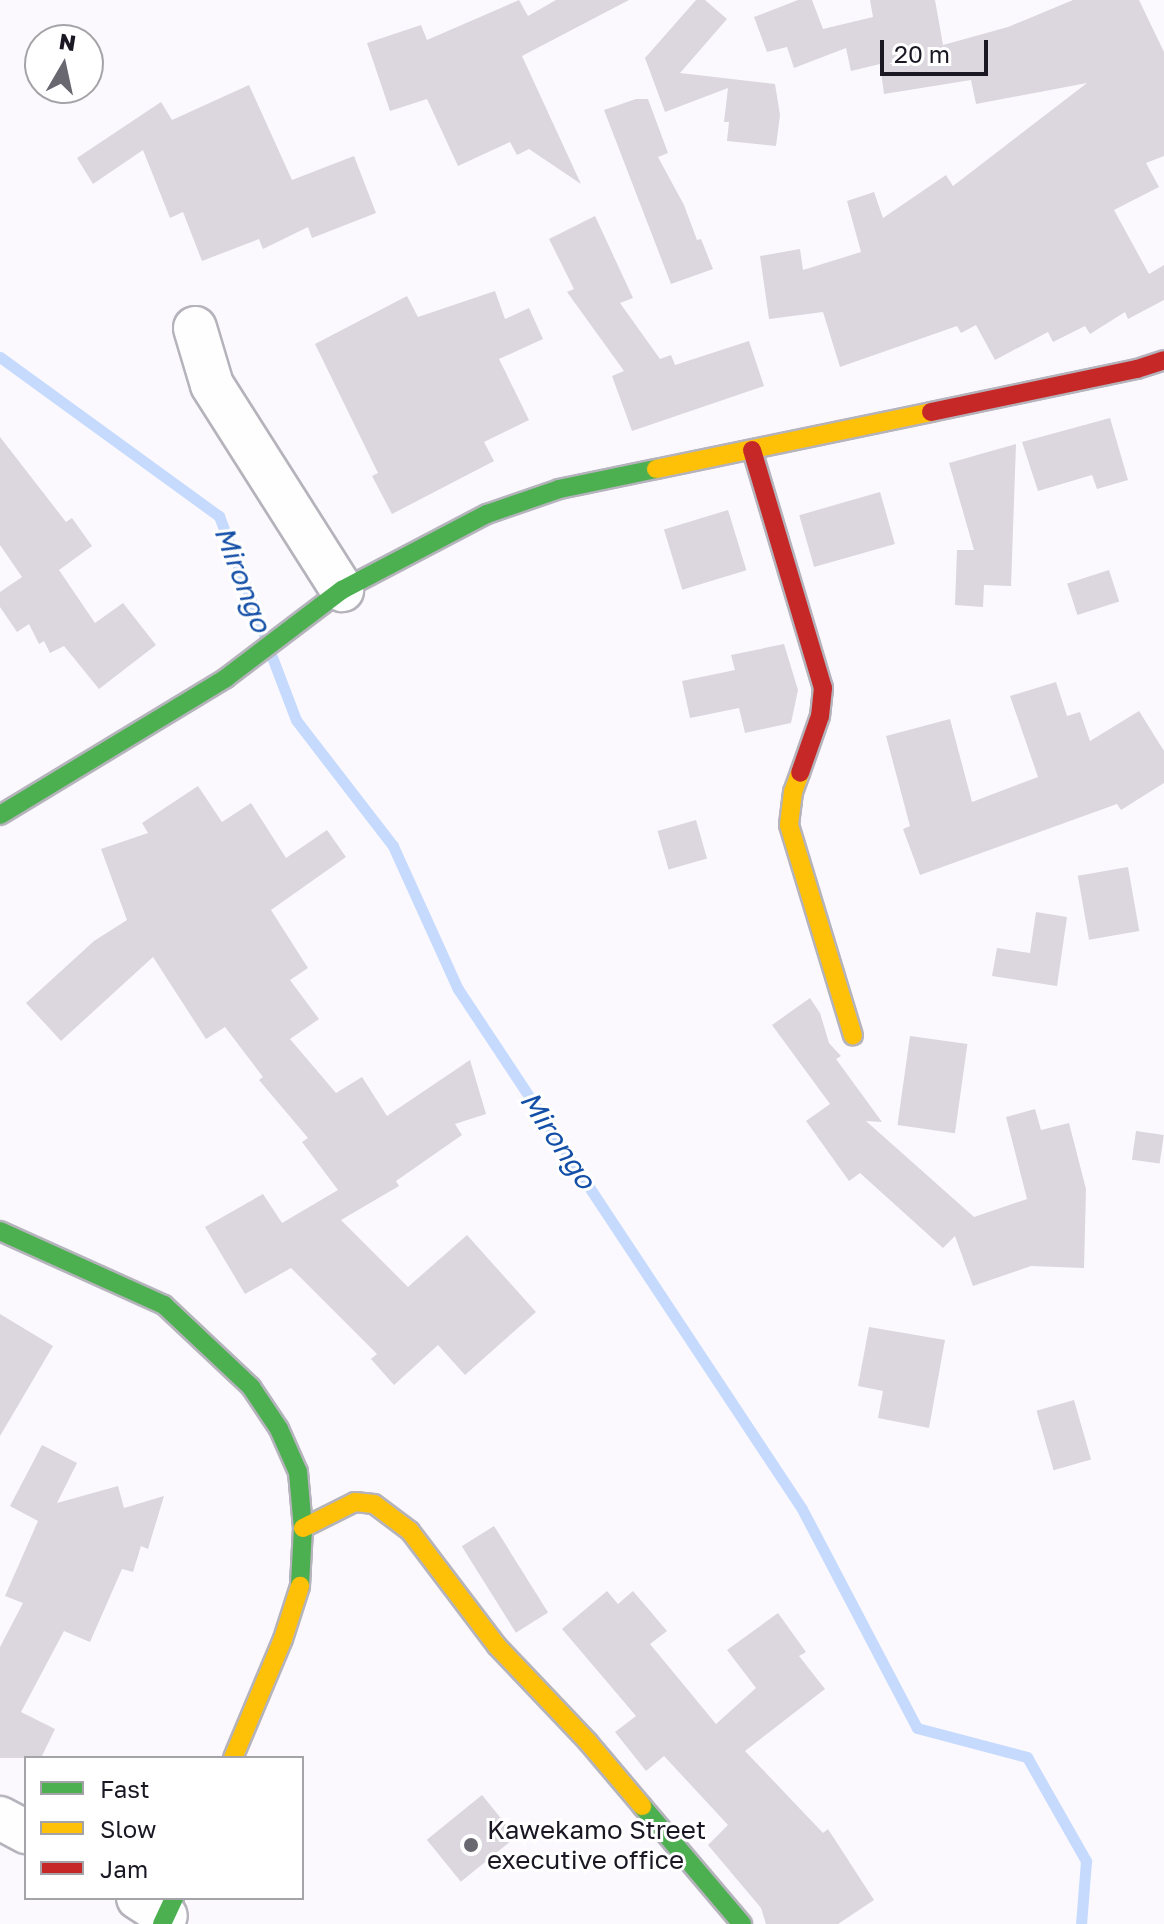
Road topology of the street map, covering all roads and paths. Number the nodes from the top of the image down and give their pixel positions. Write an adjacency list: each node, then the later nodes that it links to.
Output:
1 (195, 328): 4 (street)
2 (1164, 360): 3 (street)
3 (752, 450): 4 (street); 6 (street)
4 (342, 590): 5 (street)
5 (0, 815)
6 (853, 1035)
7 (0, 1231): 8 (street)
8 (303, 1528): 9 (street); 12 (street)
9 (234, 1756)
10 (0, 1818): 11 (street)
11 (24, 1831)
12 (742, 1924)

